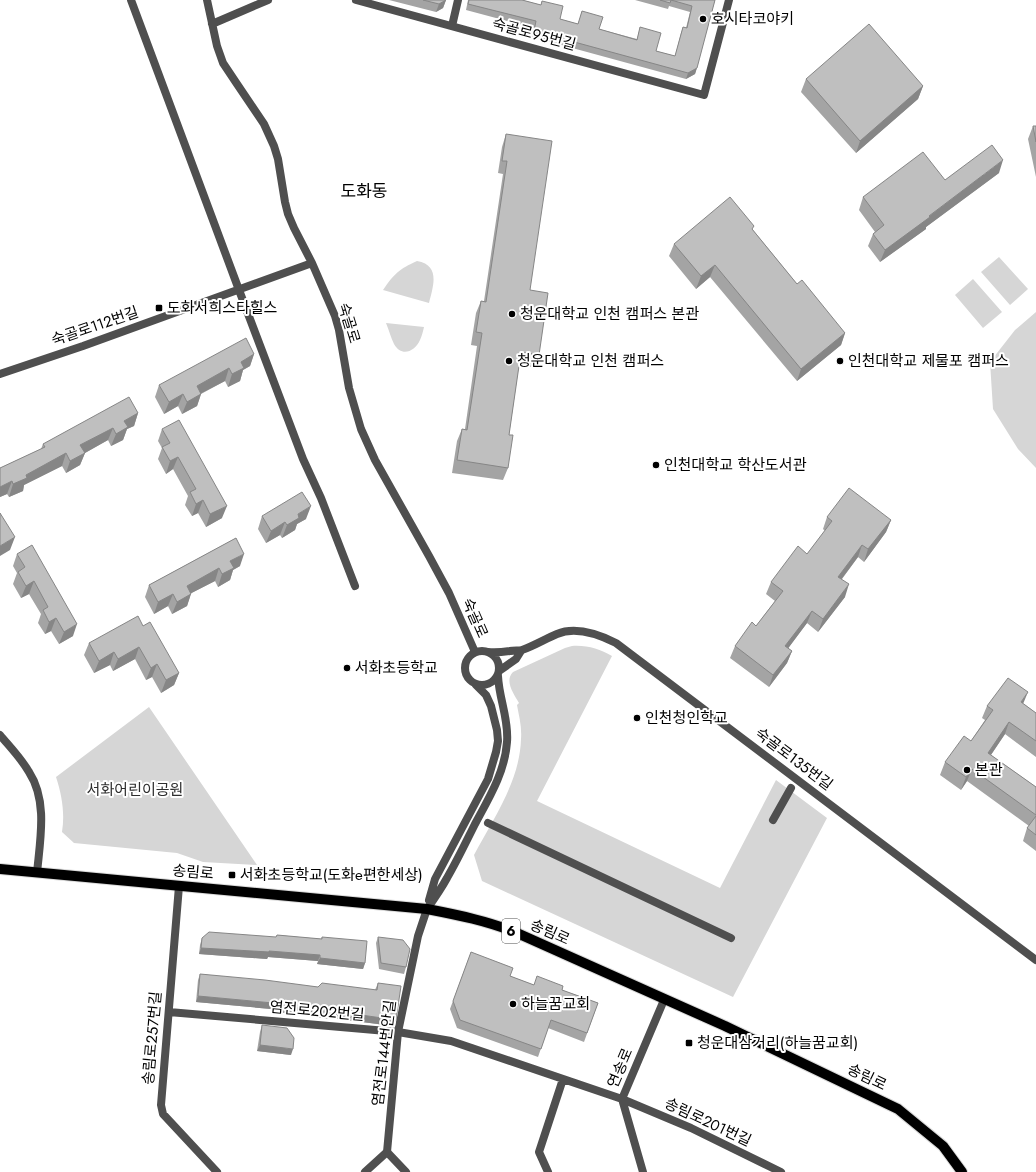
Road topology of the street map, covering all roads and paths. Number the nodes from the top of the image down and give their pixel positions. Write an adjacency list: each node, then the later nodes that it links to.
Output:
1 (131, 0): 10 (street)
2 (207, 0): 7 (street, 숙골로)
3 (268, 0): 7 (street)
4 (356, 0): 8 (street, 숙골로95번길)
5 (458, 0): 8 (street)
6 (729, 0): 8 (street, 숙골로95번길)
7 (212, 24): 9 (street, 숙골로)
8 (452, 26)
9 (312, 263): 10 (street, 숙골로112번길); 14 (street, 숙골로)
10 (239, 290): 11 (street, 숙골로112번길); 12 (street)
11 (0, 374)
12 (355, 586)
13 (521, 651): 15 (street, 숙골로135번길); 16 (street, 숙골로135번길); 27 (street, 숙골로135번길)
14 (475, 652): 15 (street, 숙골로); 17 (street, 숙골로)
15 (488, 652): 16 (street, 숙골로)
16 (499, 674): 17 (street); 25 (street, 숙골로)
17 (476, 685): 25 (street, 숙골로)
18 (0, 735): 23 (street)
19 (791, 788): 20 (street)
20 (773, 820)
21 (488, 823): 26 (street)
22 (0, 869): 23 (main road, 송림로 / 6)
23 (36, 873): 24 (main road, 송림로 / 6)
24 (179, 886): 25 (main road, 송림로 / 6); 29 (street, 송림로257번길)
25 (427, 909): 28 (main road, 송림로 / 6); 30 (street, 염전로144번안길)
26 (730, 938)
27 (1036, 960)
28 (664, 1000): 32 (street, 연송로); 40 (main road, 송림로 / 6)
29 (169, 1012): 30 (street, 염전로202번길); 34 (street, 송림로257번길)
30 (398, 1032): 31 (street, 염전로202번길); 33 (street, 염전로144번안길)
31 (563, 1079): 32 (street, 염전로202번길); 37 (street)
32 (622, 1099): 38 (street, 연송로); 39 (street, 송림로201번길)
33 (387, 1152): 35 (street); 36 (street)
34 (217, 1172)
35 (365, 1172)
36 (406, 1172)
37 (548, 1172)
38 (643, 1172)
39 (781, 1172)
40 (962, 1172)

